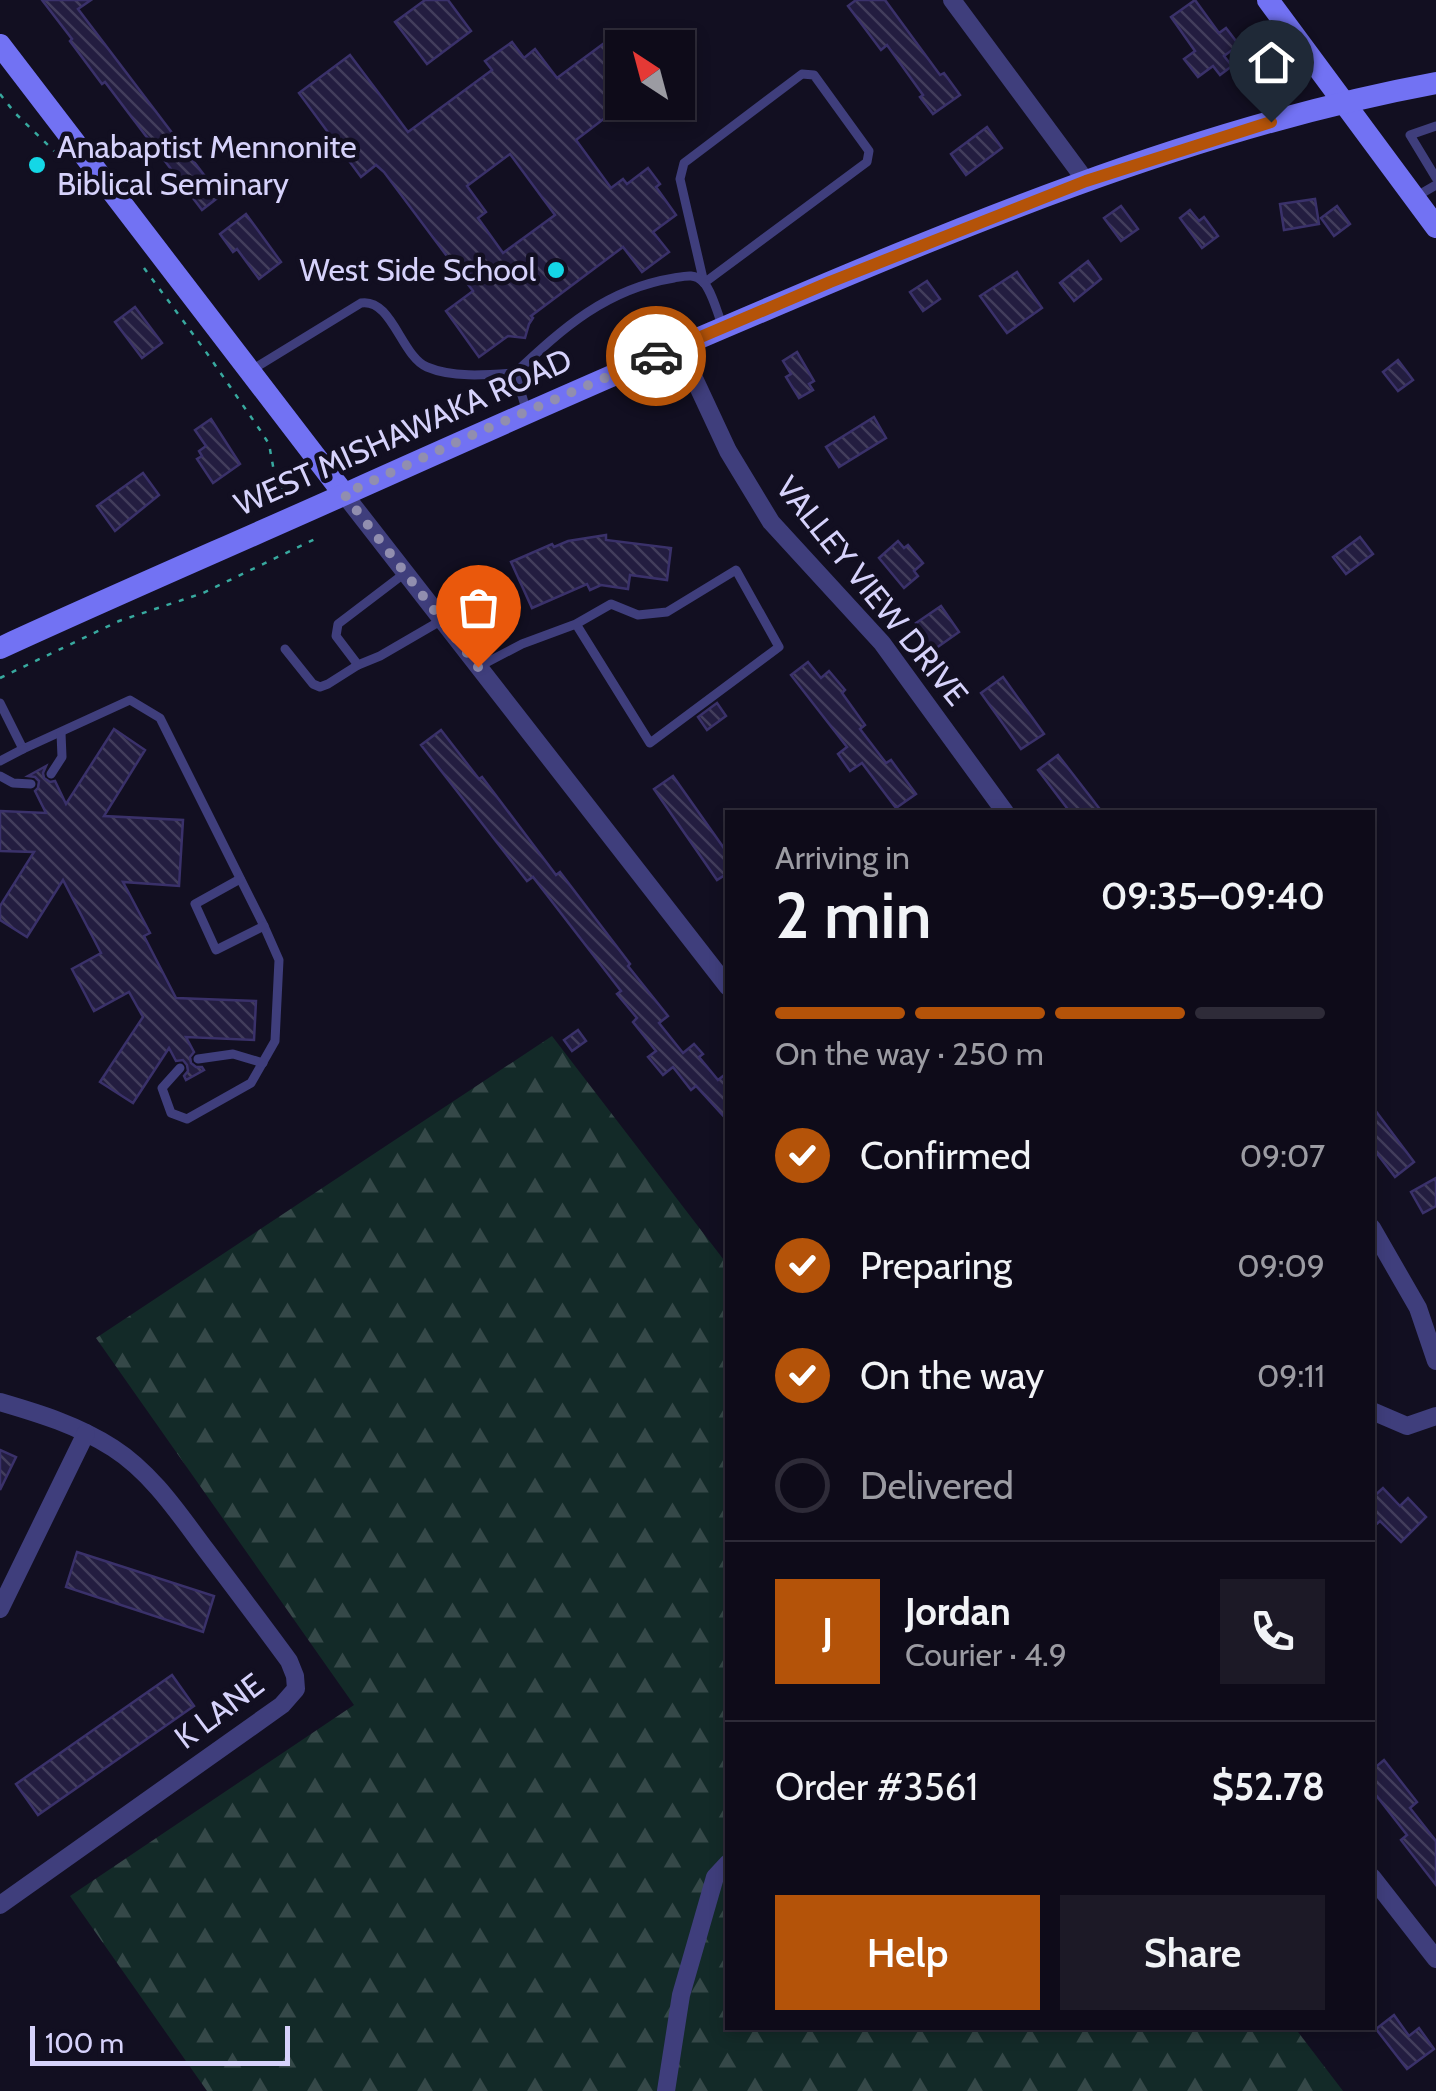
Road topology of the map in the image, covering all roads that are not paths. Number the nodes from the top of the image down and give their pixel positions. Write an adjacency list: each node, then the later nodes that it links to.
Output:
1 (952, 0): 7 (street)
2 (1268, 0): 5 (main road)
3 (3, 55): 14 (main road)
4 (1436, 83): 5 (main road, WEST MISHAWAKA ROAD)
5 (1344, 103): 7 (main road, WEST MISHAWAKA ROAD); 9 (main road)
6 (1436, 126): 8 (lane)
7 (1086, 181): 12 (main road, WEST MISHAWAKA ROAD)
8 (1436, 182): 9 (lane)
9 (1414, 198): 10 (main road)
10 (1436, 227)
11 (704, 283): 11 (lane); 12 (lane); 15 (lane)
12 (723, 328): 13 (main road, WEST MISHAWAKA ROAD)
13 (679, 346): 16 (main road, WEST MISHAWAKA ROAD); 32 (street, VALLEY VIEW DRIVE)
14 (250, 371): 15 (lane); 17 (main road)
15 (515, 373): 16 (lane)
16 (527, 412): 17 (main road, WEST MISHAWAKA ROAD)
17 (344, 494): 18 (street); 21 (main road, WEST MISHAWAKA ROAD)
18 (405, 573): 19 (street); 23 (lane)
19 (442, 620): 23 (lane); 24 (street)
20 (576, 624): 20 (lane); 24 (lane)
21 (0, 648)
22 (284, 648): 23 (lane)
23 (358, 665)
24 (478, 667): 35 (street)
25 (0, 703): 27 (lane)
26 (62, 733): 27 (lane); 29 (lane); 33 (lane)
27 (23, 749): 28 (lane)
28 (0, 761)
29 (51, 774)
30 (0, 776): 31 (lane)
31 (31, 784)
32 (1004, 810)
33 (240, 879): 34 (lane); 34 (lane)
34 (264, 926): 37 (lane)
35 (725, 983)
36 (198, 1060): 37 (lane)
37 (262, 1063): 38 (lane)
38 (180, 1068)
39 (1375, 1233): 40 (street)
40 (1436, 1361)
41 (0, 1402): 44 (street)
42 (1375, 1412): 43 (street)
43 (1436, 1416)
44 (86, 1433): 45 (street); 48 (street, K LANE)
45 (0, 1608)
46 (725, 1866): 50 (street)
47 (1375, 1881): 49 (street)
48 (0, 1905)
49 (1436, 1959)
50 (666, 2091)

